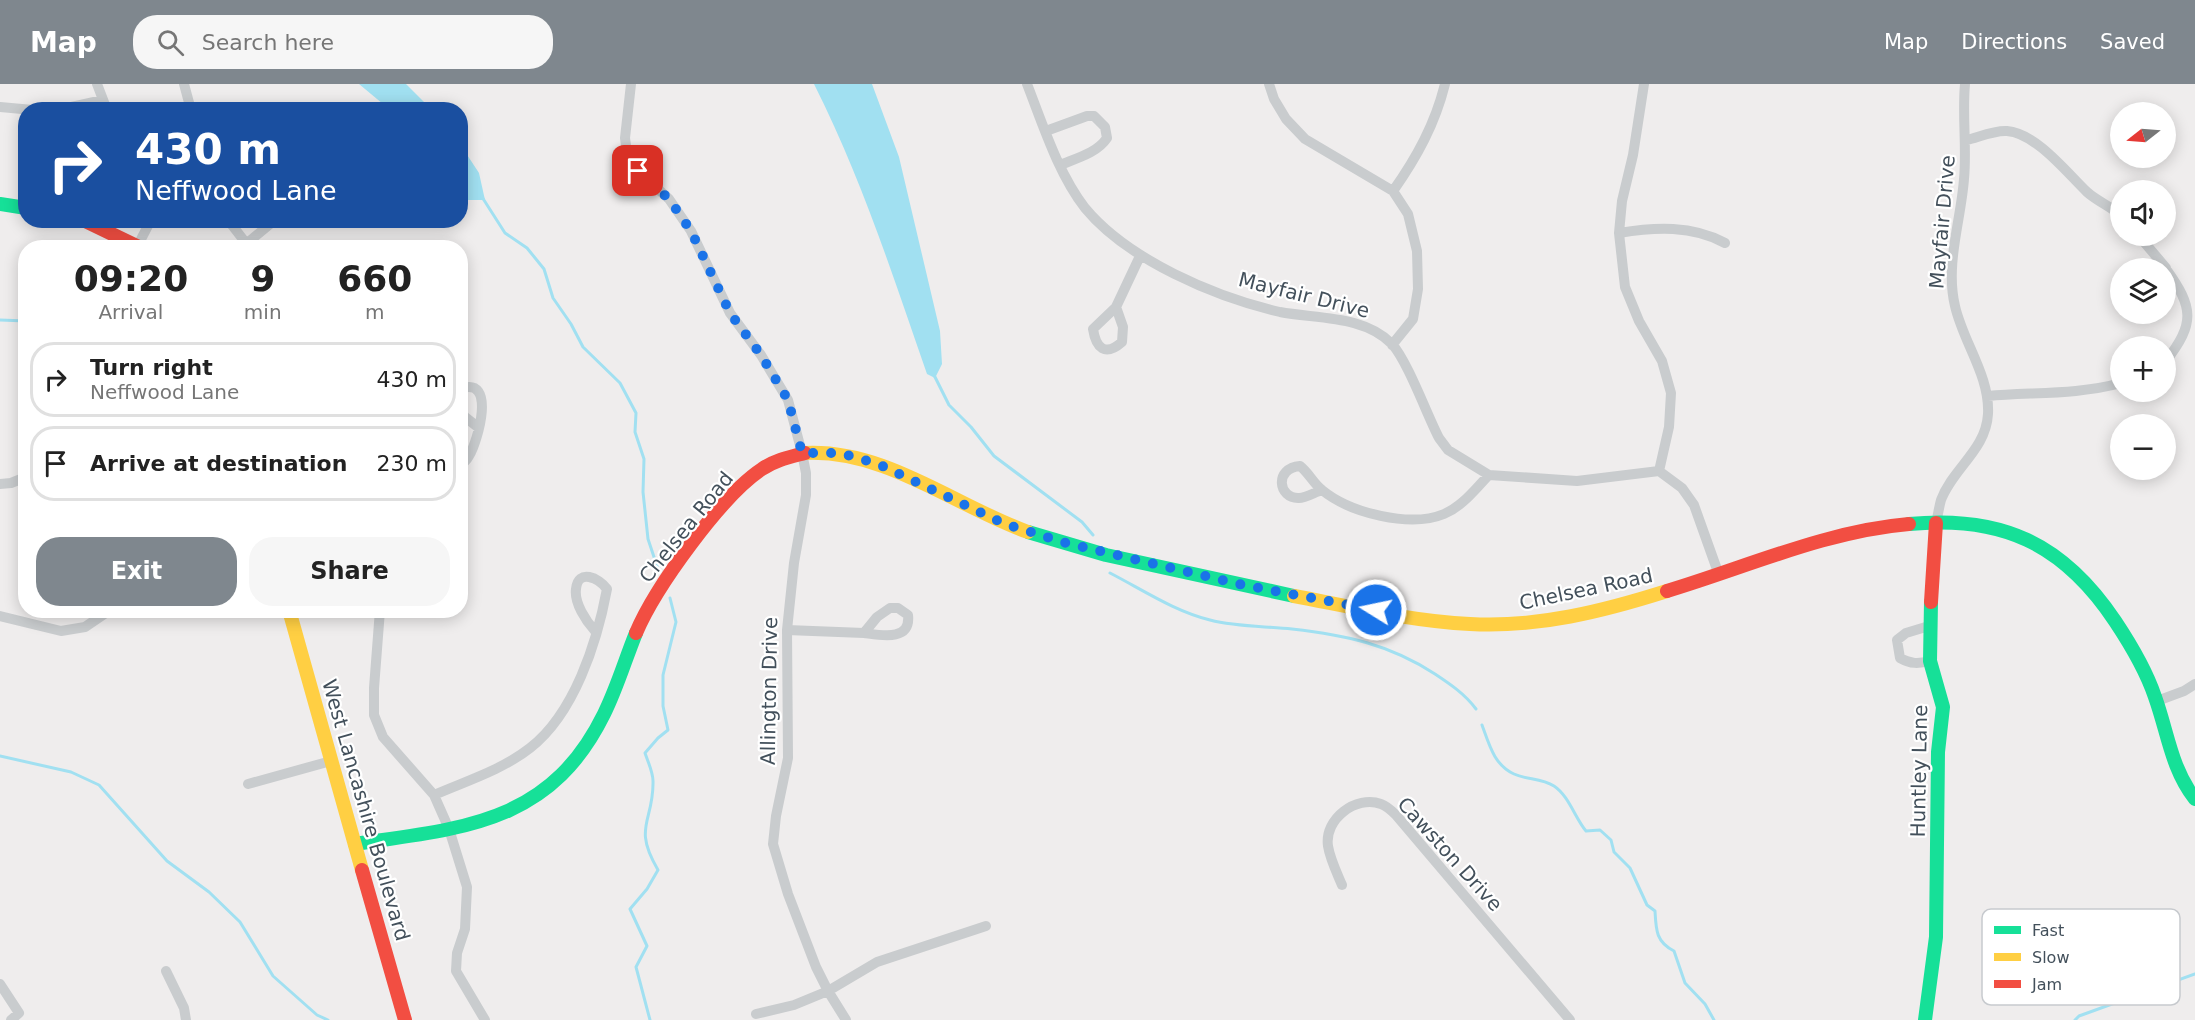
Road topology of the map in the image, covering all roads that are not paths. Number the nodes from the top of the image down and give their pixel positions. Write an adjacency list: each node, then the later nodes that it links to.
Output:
1 (97, 84): 9 (street)
2 (184, 84): 10 (street)
3 (630, 84): 40 (street, Allington Drive)
4 (1027, 84): 13 (street, Mayfair Drive)
5 (1269, 84): 16 (street)
6 (1445, 84): 16 (street)
7 (1644, 84): 23 (street)
8 (1965, 84): 14 (street, Mayfair Drive)
9 (104, 102)
10 (189, 102)
11 (0, 107): 12 (street)
12 (18, 109)
13 (1046, 131): 15 (street, Mayfair Drive); 15 (street)
14 (1967, 140): 19 (street); 37 (street, Mayfair Drive)
15 (1060, 165): 29 (street, Mayfair Drive)
16 (1394, 191): 33 (street)
17 (0, 204): 18 (street)
18 (18, 207)
19 (2110, 207)
20 (100, 228): 24 (street)
21 (234, 228): 25 (street)
22 (267, 228): 26 (street)
23 (1618, 232): 27 (street); 42 (street)
24 (126, 240)
25 (243, 240)
26 (254, 240)
27 (1725, 243)
28 (2147, 246): 30 (street)
29 (1140, 256): 32 (street); 33 (street, Mayfair Drive)
30 (2157, 258)
31 (2176, 283): 34 (street)
32 (1116, 307)
33 (1392, 345): 43 (street, Mayfair Drive)
34 (2176, 347)
35 (2110, 385): 37 (street)
36 (468, 388): 39 (street)
37 (1988, 396): 47 (street, Mayfair Drive)
38 (468, 419): 39 (street)
39 (479, 428): 41 (street)
40 (802, 453): 48 (street, Chelsea Road); 54 (street, Allington Drive); 64 (street, Chelsea Road)
41 (468, 457)
42 (1659, 471): 43 (street, Mayfair Drive); 48 (street)
43 (1488, 475): 46 (street)
44 (18, 480): 45 (street)
45 (0, 484)
46 (1322, 490)
47 (1936, 522): 48 (street, Chelsea Road); 53 (street, Huntley Lane); 59 (street, Chelsea Road)
48 (1719, 575)
49 (0, 616): 50 (street)
50 (98, 618)
51 (291, 618): 60 (street, West Lancashire Boulevard)
52 (379, 618): 62 (street)
53 (1929, 626): 57 (street, Huntley Lane); 57 (street)
54 (787, 630): 56 (street); 70 (street, Allington Drive)
55 (595, 631): 55 (street); 62 (street)
56 (864, 633)
57 (1930, 661): 78 (street, Huntley Lane)
58 (2195, 684): 59 (street)
59 (2157, 701): 63 (street, Chelsea Road)
60 (331, 761): 61 (street); 65 (street, West Lancashire Boulevard)
61 (248, 784)
62 (434, 795): 64 (street)
63 (2195, 799)
64 (448, 829): 65 (street, Chelsea Road); 75 (street)
65 (354, 844): 74 (street, West Lancashire Boulevard)
66 (1342, 885): 77 (street, Cawston Drive)
67 (986, 926): 70 (street)
68 (166, 971): 73 (street)
69 (0, 984): 72 (street)
70 (828, 991): 71 (street); 76 (street, Allington Drive)
71 (756, 1014)
72 (19, 1018)
73 (186, 1020)
74 (405, 1020)
75 (485, 1020)
76 (846, 1020)
77 (1570, 1020)
78 (1925, 1020)

